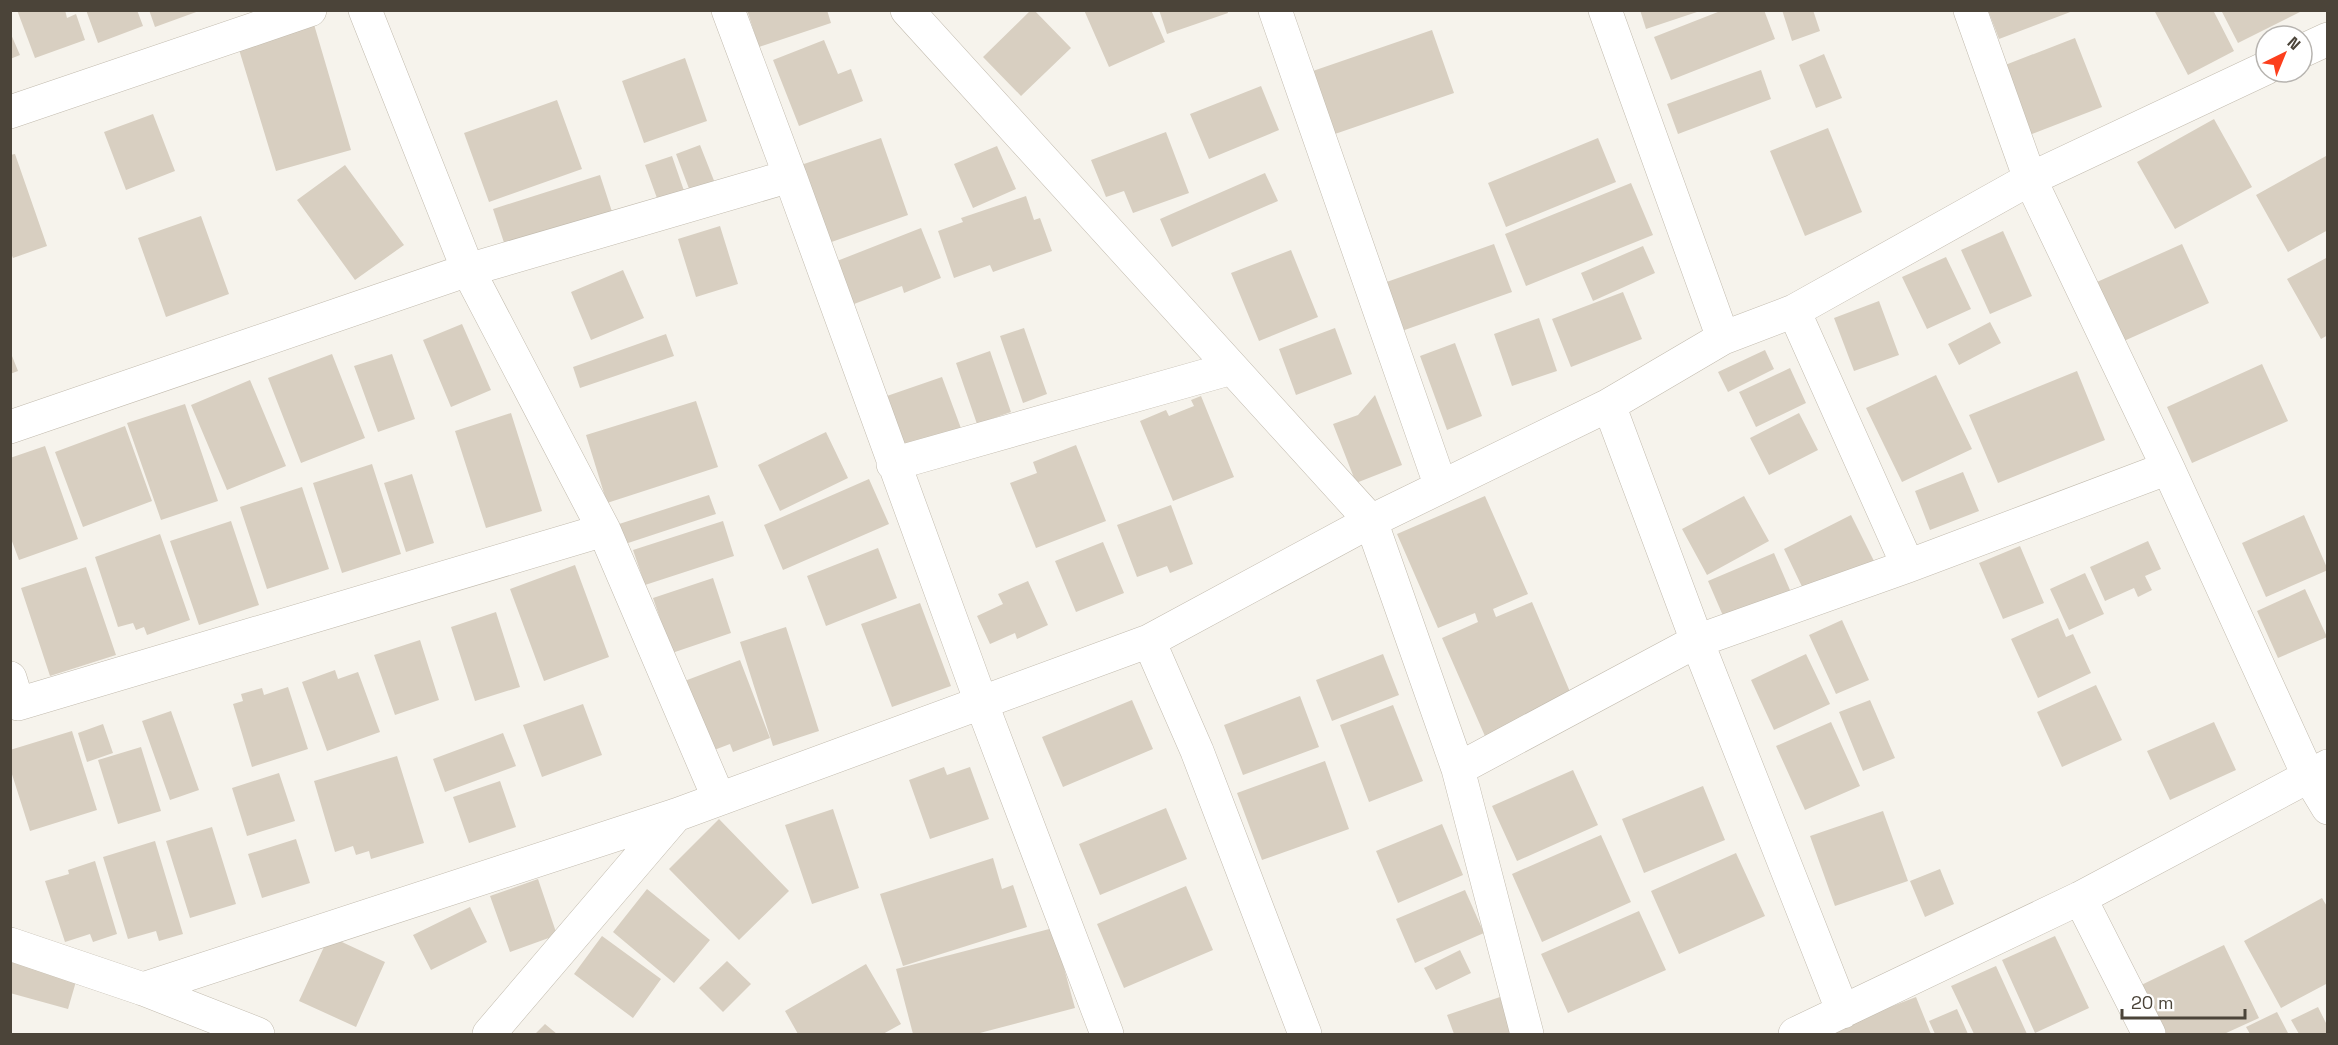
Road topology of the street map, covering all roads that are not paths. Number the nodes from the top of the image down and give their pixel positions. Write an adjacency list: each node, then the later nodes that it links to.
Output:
1 (309, 10): 11 (street)
2 (365, 10): 14 (street)
3 (728, 10): 12 (street)
4 (907, 10): 17 (street)
5 (1275, 10): 22 (street)
6 (1605, 10): 16 (street)
7 (1970, 10): 13 (street)
8 (2328, 39): 9 (street)
9 (2314, 45)
10 (2254, 74): 13 (street)
11 (10, 112)
12 (790, 176): 14 (street); 20 (street)
13 (2030, 179): 15 (street); 21 (street)
14 (468, 270): 19 (street); 24 (street)
15 (1794, 311): 16 (street); 25 (street)
16 (1723, 338): 18 (street)
17 (1232, 368): 20 (street); 23 (street)
18 (1609, 405): 22 (street); 27 (street)
19 (10, 428)
20 (893, 464): 29 (street)
21 (2168, 468): 25 (street); 31 (street)
22 (1441, 487): 23 (street)
23 (1371, 521): 26 (street); 30 (street)
24 (604, 530): 28 (street); 32 (street)
25 (1908, 566): 27 (street)
26 (1149, 641): 29 (street); 42 (street)
27 (1697, 641): 30 (street); 38 (street)
28 (13, 697)
29 (981, 702): 32 (street); 41 (street)
30 (1458, 769): 43 (street)
31 (2318, 771): 33 (street); 35 (street)
32 (719, 799): 34 (street)
33 (2328, 808)
34 (676, 815): 37 (street); 40 (street)
35 (2080, 898): 38 (street); 45 (street)
36 (10, 944): 37 (street)
37 (143, 989): 39 (street)
38 (1843, 1012): 44 (street)
39 (258, 1035)
40 (489, 1035)
41 (1107, 1035)
42 (1305, 1035)
43 (1527, 1035)
44 (1795, 1035)
45 (2149, 1035)

